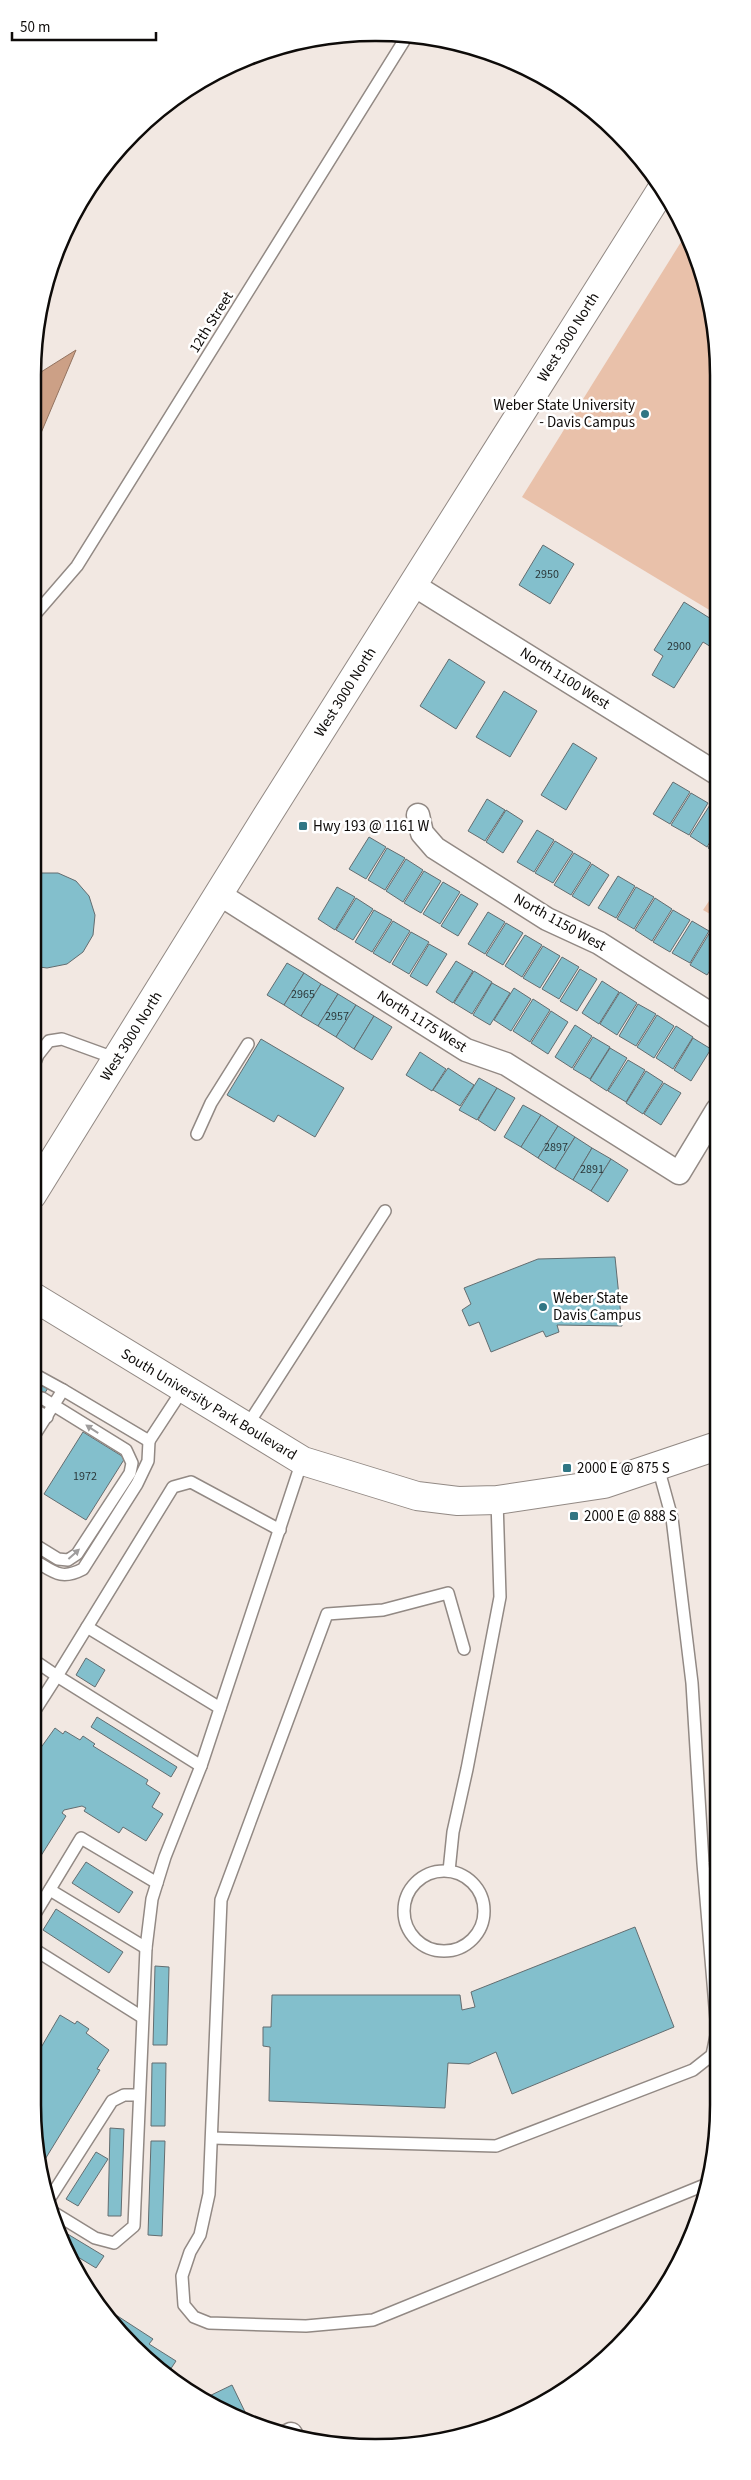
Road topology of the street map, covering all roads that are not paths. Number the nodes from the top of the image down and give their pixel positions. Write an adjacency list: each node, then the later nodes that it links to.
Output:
1 (403, 43): 4 (lane, 12th Street)
2 (657, 196): 3 (main road, West 3000 North)
3 (412, 584): 5 (street, North 1100 West); 7 (main road, West 3000 North)
4 (41, 608)
5 (710, 769)
6 (418, 815): 8 (street, North 1150 West)
7 (219, 894): 11 (main road, West 3000 North); 12 (street, North 1175 West)
8 (710, 1014)
9 (248, 1044): 13 (lane)
10 (41, 1051): 11 (lane)
11 (117, 1059): 14 (main road, West 3000 North)
12 (710, 1122)
13 (196, 1134)
14 (41, 1172)
15 (385, 1211): 25 (lane)
16 (41, 1302): 18 (main road, South University Park Boulevard)
17 (41, 1378): 19 (lane)
18 (183, 1389): 25 (main road, South University Park Boulevard); 26 (lane)
19 (63, 1390): 21 (lane); 26 (lane)
20 (42, 1398): 21 (lane)
21 (54, 1405): 23 (lane); 32 (lane, one-way to 21)
22 (41, 1414): 23 (lane)
23 (46, 1417): 24 (lane)
24 (41, 1425)
25 (246, 1428): 28 (main road, South University Park Boulevard)
26 (149, 1441): 33 (lane)
27 (710, 1448): 29 (main road, South University Park Boulevard)
28 (302, 1461): 30 (main road, South University Park Boulevard); 31 (lane)
29 (658, 1467): 30 (main road, South University Park Boulevard); 45 (lane)
30 (497, 1500): 41 (lane)
31 (280, 1530): 34 (lane); 39 (lane)
32 (41, 1549)
33 (41, 1564)
34 (87, 1627): 37 (lane); 39 (lane)
35 (464, 1650): 51 (lane)
36 (41, 1665): 37 (lane)
37 (57, 1676): 38 (lane); 40 (lane)
38 (41, 1701)
39 (220, 1708): 40 (lane)
40 (201, 1766): 42 (lane)
41 (449, 1871): 41 (lane)
42 (157, 1883): 43 (lane); 46 (lane)
43 (50, 1890): 44 (lane); 46 (lane)
44 (41, 1904)
45 (710, 1941)
46 (146, 1948): 48 (lane)
47 (41, 1954): 48 (lane)
48 (142, 2017): 50 (lane)
49 (710, 2057): 51 (lane)
50 (139, 2095): 53 (lane); 54 (lane)
51 (212, 2138): 52 (lane)
52 (699, 2187)
53 (53, 2193)
54 (61, 2217)

